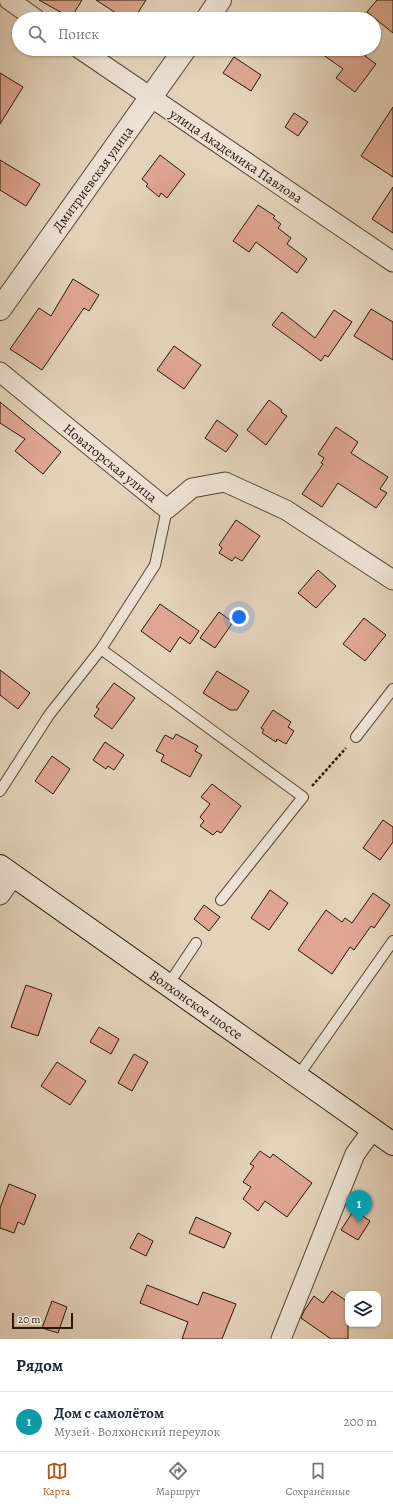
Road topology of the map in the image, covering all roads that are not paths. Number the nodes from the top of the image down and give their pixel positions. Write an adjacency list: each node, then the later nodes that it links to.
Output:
1 (9, 0): 3 (street)
2 (220, 0): 4 (main road)
3 (26, 12)
4 (212, 12)
5 (90, 56): 7 (street, улица Академика Павлова)
6 (180, 56): 7 (main road, Дмитриевская улица)
7 (151, 98): 8 (street, улица Академика Павлова); 9 (main road, Дмитриевская улица)
8 (393, 262)
9 (0, 309)
10 (0, 372): 11 (street, Новаторская улица)
11 (167, 509): 12 (street, Новаторская улица); 13 (lane)
12 (393, 580)
13 (101, 650): 16 (lane); 19 (lane)
14 (393, 689): 15 (lane)
15 (356, 737)
16 (0, 792)
17 (7, 870): 18 (street); 22 (main road, Волхонское шоссе)
18 (0, 895)
19 (221, 900)
20 (393, 940): 23 (lane)
21 (196, 943): 22 (lane)
22 (168, 985): 23 (main road, Волхонское шоссе)
23 (298, 1076): 24 (main road, Волхонское шоссе)
24 (373, 1129): 25 (main road, Волхонское шоссе); 26 (street)
25 (393, 1144)
26 (281, 1339)

